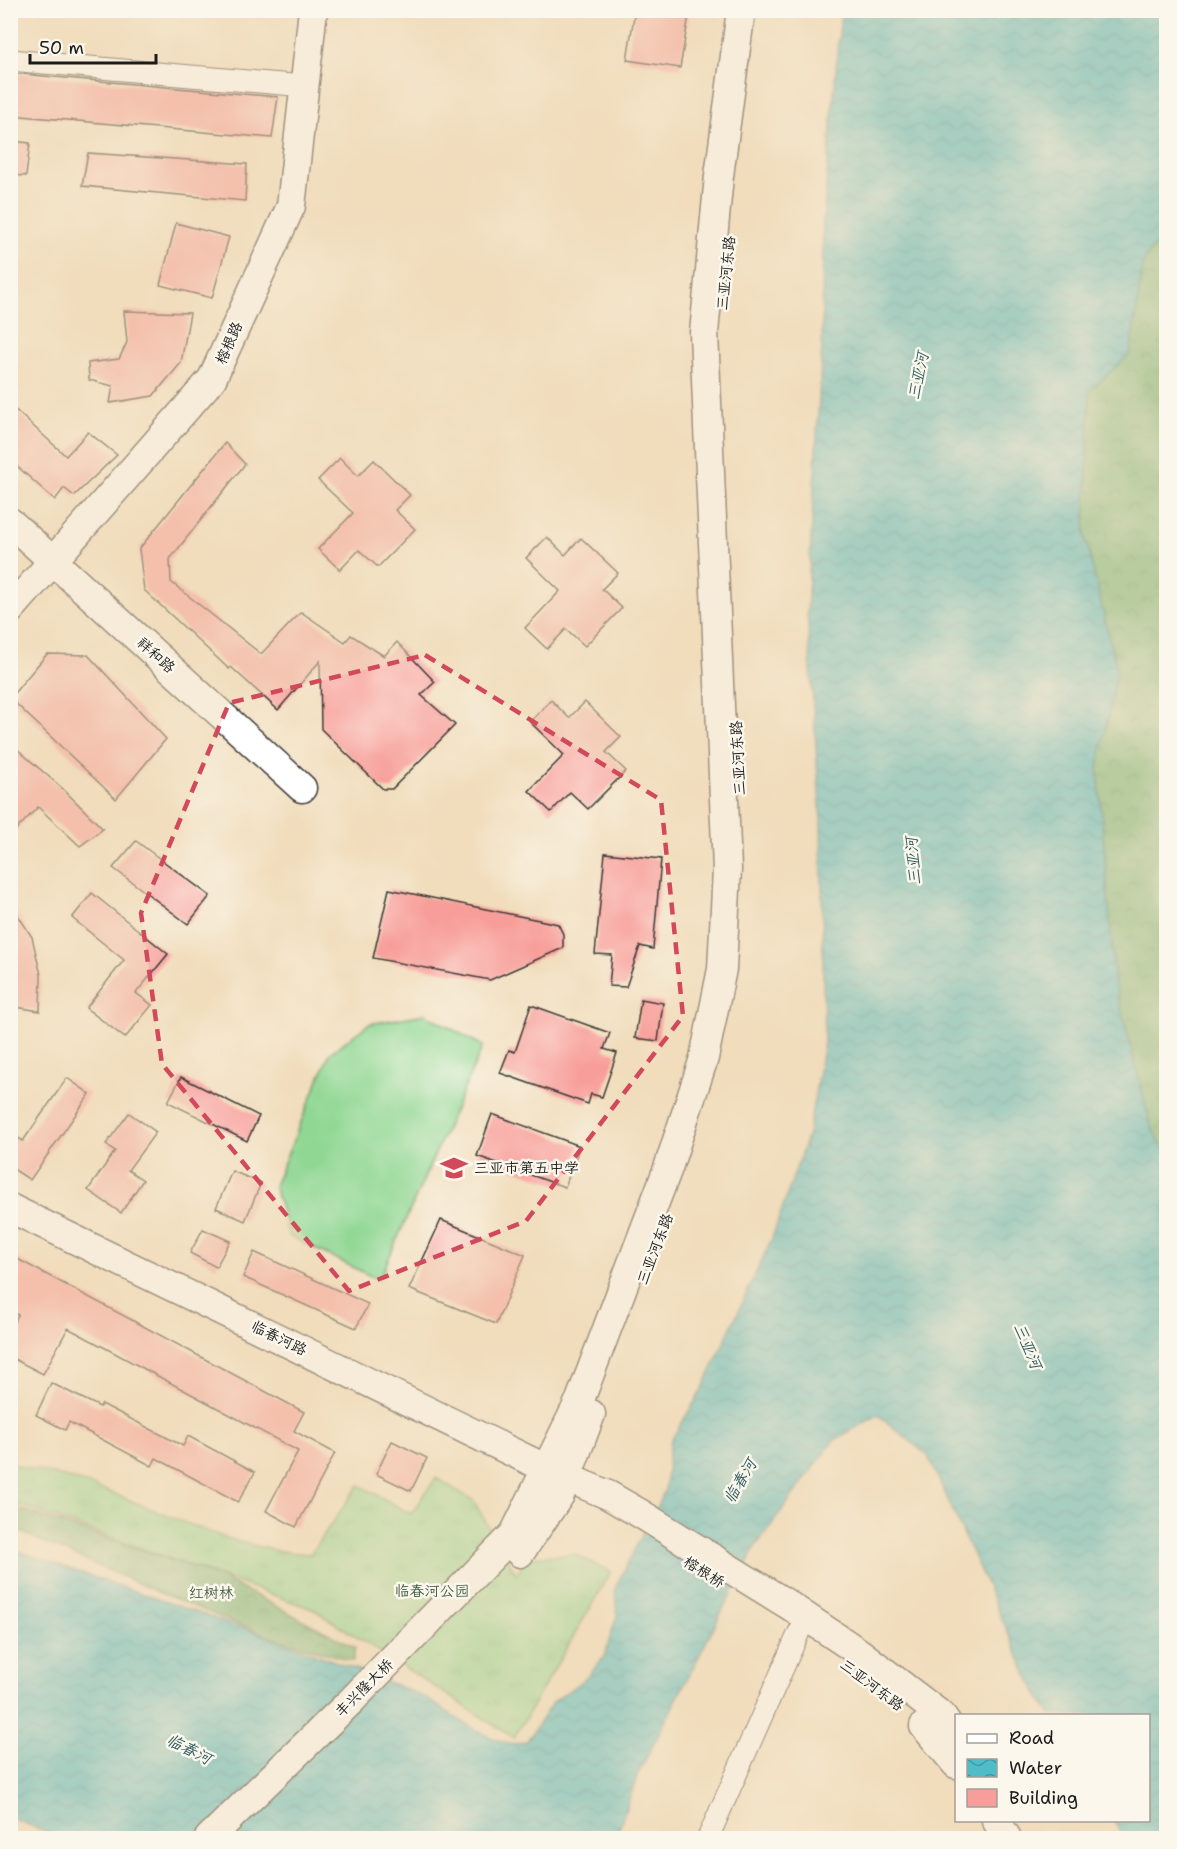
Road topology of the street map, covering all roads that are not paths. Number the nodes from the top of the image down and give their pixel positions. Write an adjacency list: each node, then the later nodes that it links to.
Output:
1 (313, 10): 5 (main road, 榕根路)
2 (741, 10): 11 (main road, 三亚河东路)
3 (760, 10): 11 (main road, 三亚河东路)
4 (10, 60): 5 (street)
5 (304, 86): 7 (main road, 榕根路)
6 (10, 522): 7 (main road, 祥和路)
7 (53, 561): 8 (main road, 榕根路); 9 (main road, 祥和路)
8 (10, 610)
9 (302, 788)
10 (10, 1208): 11 (main road, 临春河路)
11 (558, 1481): 12 (main road); 13 (main road, 榕根桥)
12 (522, 1538): 18 (main road, 丰兴隆大桥); 19 (main road, 丰兴隆大桥)
13 (787, 1618): 14 (main road, 三亚河东路); 15 (main road, 三亚河东路); 20 (street)
14 (955, 1734)
15 (955, 1761)
16 (997, 1822): 21 (main road)
17 (1018, 1822): 22 (main road)
18 (208, 1839)
19 (238, 1839)
20 (708, 1839)
21 (1007, 1839)
22 (1028, 1839)

